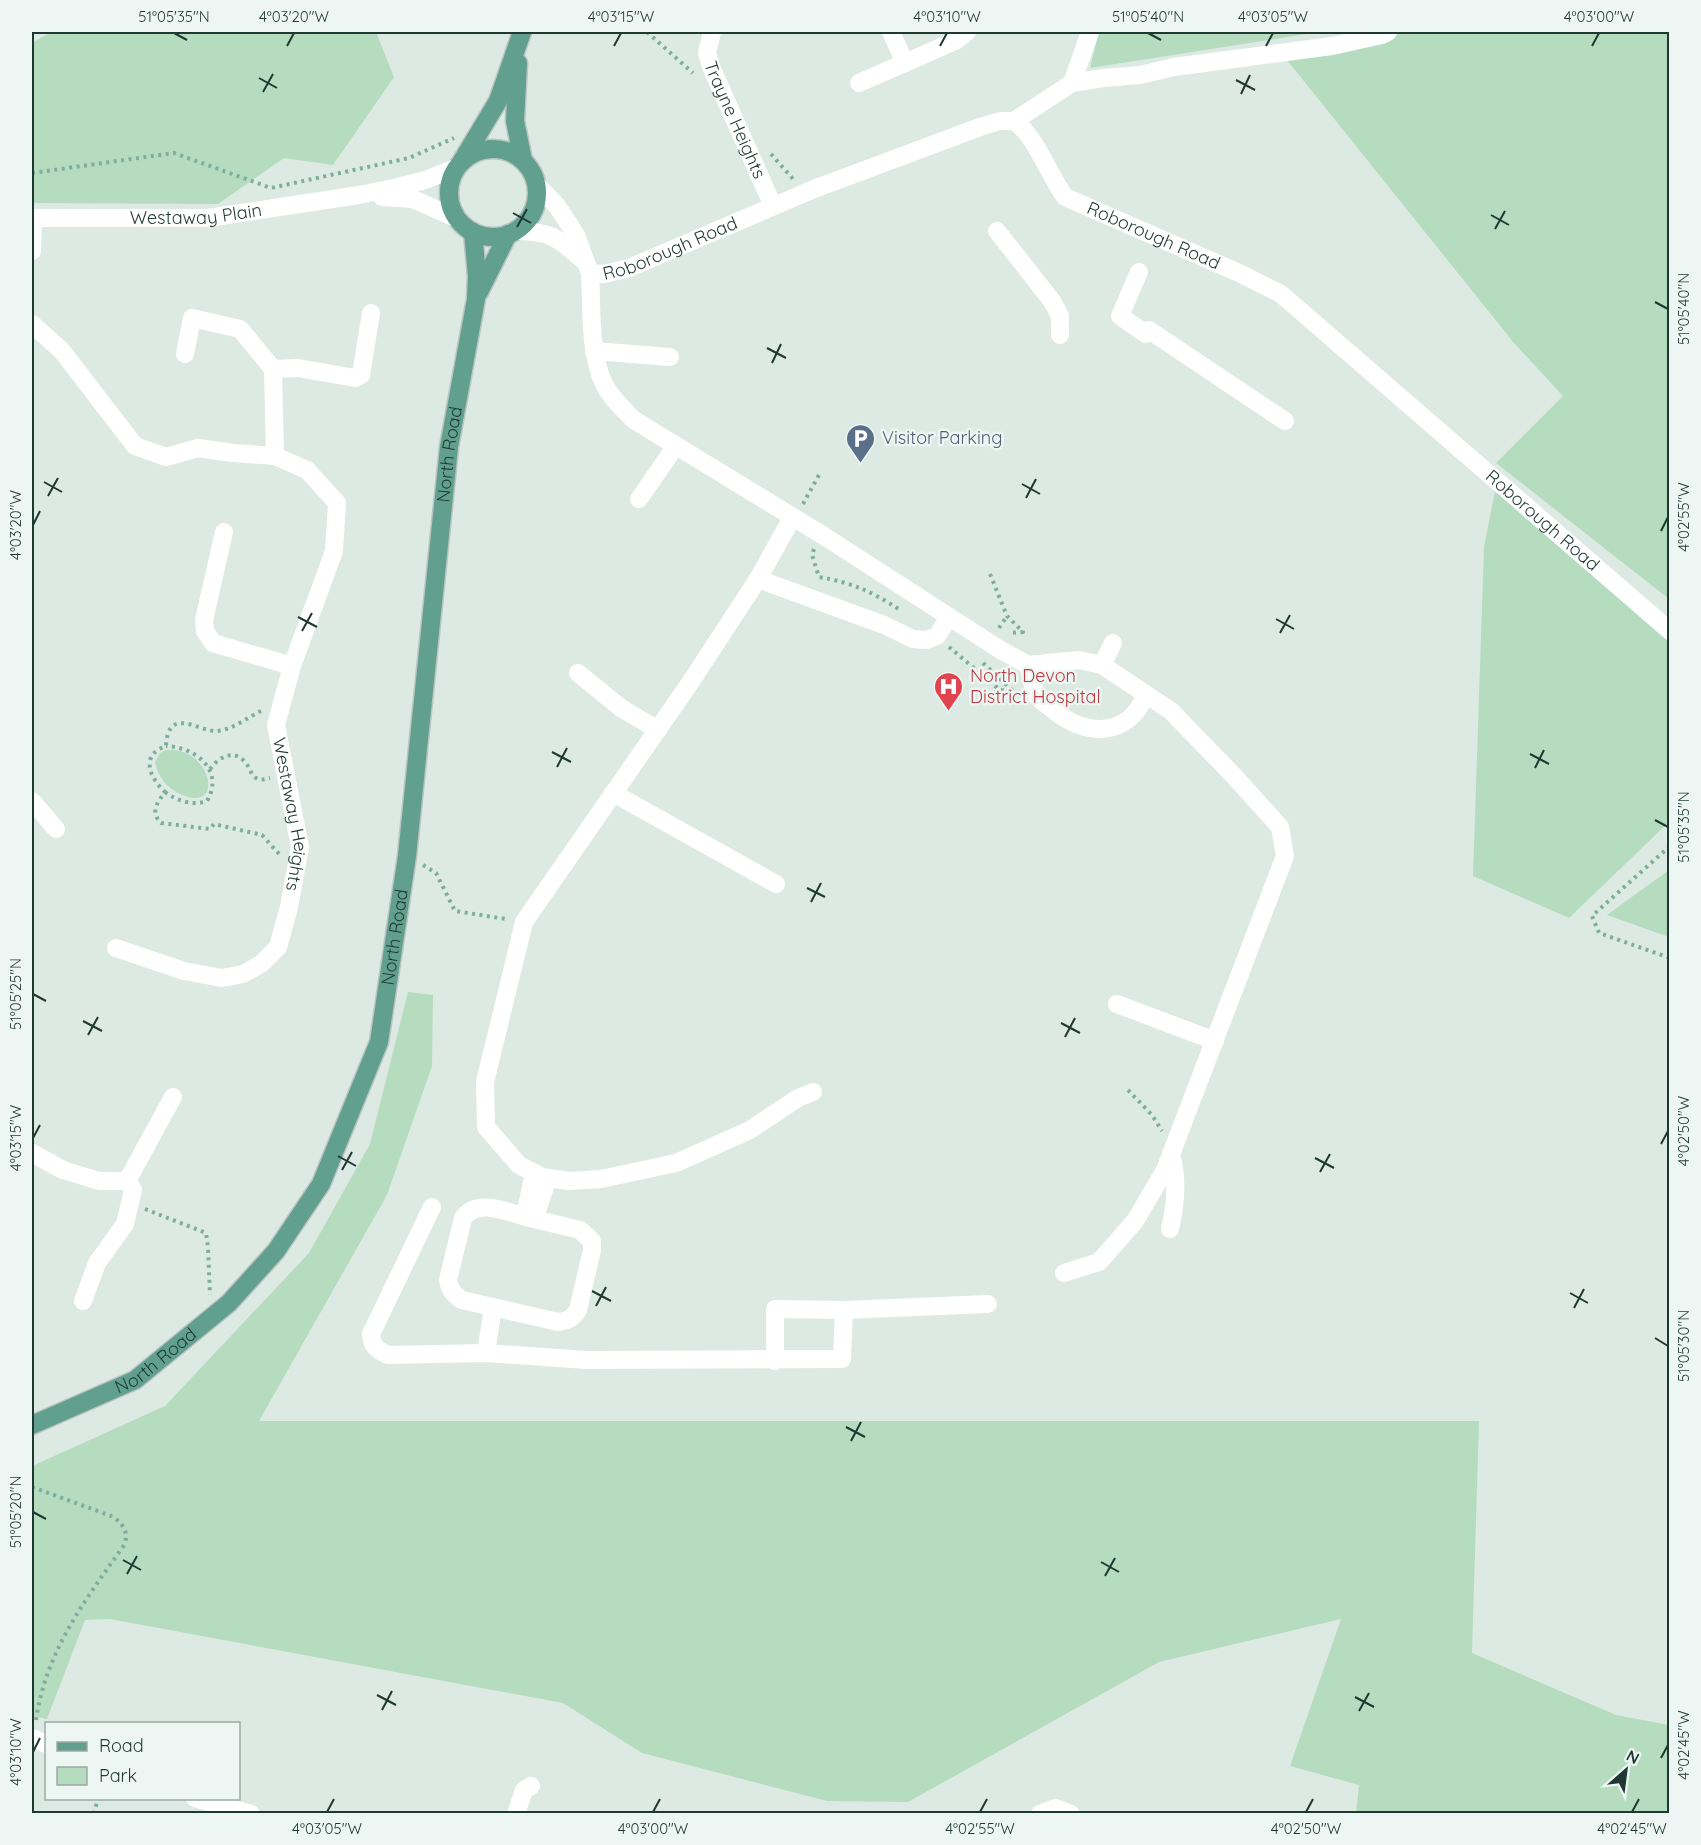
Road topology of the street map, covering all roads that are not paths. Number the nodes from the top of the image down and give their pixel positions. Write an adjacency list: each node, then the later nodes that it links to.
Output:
1 (523, 32): 11 (main road); 12 (main road)
2 (712, 32): 15 (street, Trayne Heights)
3 (891, 32): 7 (street)
4 (967, 32): 7 (street)
5 (1090, 32): 9 (street)
6 (1388, 32): 9 (street)
7 (905, 63): 8 (street)
8 (859, 83)
9 (1072, 84): 10 (street)
10 (1014, 121): 15 (street, Roborough Road); 40 (street, Roborough Road)
11 (523, 160): 12 (main road); 13 (main road)
12 (459, 165): 14 (street, Westaway Plain); 17 (main road)
13 (537, 185): 20 (main road); 22 (street, Roborough Road)
14 (359, 195): 16 (street, Westaway Plain); 17 (street, Westaway Plain)
15 (773, 206): 22 (street, Roborough Road)
16 (32, 218): 21 (street)
17 (458, 219): 19 (main road)
18 (997, 231): 27 (street)
19 (473, 232): 20 (main road); 24 (main road, North Road)
20 (512, 232): 22 (street, Roborough Road); 24 (main road, North Road)
21 (32, 251)
22 (587, 267): 28 (street)
23 (1139, 272): 32 (street)
24 (476, 299): 71 (main road, North Road)
25 (370, 313): 31 (street)
26 (32, 324): 34 (street, Westaway Heights)
27 (1060, 335)
28 (594, 351): 30 (street); 33 (street)
29 (185, 354): 31 (street)
30 (670, 357)
31 (273, 369): 34 (street)
32 (1285, 421)
33 (675, 447): 35 (street); 36 (street)
34 (275, 456): 44 (street, Westaway Heights)
35 (639, 499)
36 (792, 518): 38 (street); 39 (street)
37 (224, 532): 44 (street)
38 (758, 579): 39 (street); 47 (street)
39 (949, 617): 42 (street)
40 (1670, 631)
41 (1113, 643): 43 (street)
42 (1028, 664): 43 (street); 46 (street)
43 (1102, 665): 46 (street)
44 (292, 666): 52 (street, Westaway Heights)
45 (578, 673): 47 (street)
46 (1146, 694): 54 (street)
47 (658, 730): 48 (street)
48 (614, 793): 51 (street); 59 (street)
49 (33, 806): 50 (street)
50 (56, 829)
51 (776, 884)
52 (116, 948)
53 (1117, 1004): 54 (street)
54 (1215, 1041): 58 (street)
55 (813, 1092): 59 (street)
56 (173, 1097): 60 (street)
57 (32, 1153): 60 (street)
58 (1171, 1154): 63 (street); 64 (street)
59 (541, 1175): 62 (street)
60 (127, 1181): 65 (street)
61 (432, 1207): 69 (street)
62 (531, 1215): 67 (street); 67 (street)
63 (1170, 1229)
64 (1064, 1273)
65 (83, 1301)
66 (988, 1304): 68 (street)
67 (493, 1307): 69 (street)
68 (844, 1310): 70 (street); 70 (street)
69 (486, 1353): 70 (street)
70 (775, 1361)
71 (32, 1425)
72 (531, 1786): 75 (street)
73 (202, 1800): 74 (street)
74 (251, 1814)
75 (516, 1814)
76 (1041, 1814): 77 (street)
77 (1071, 1814)

